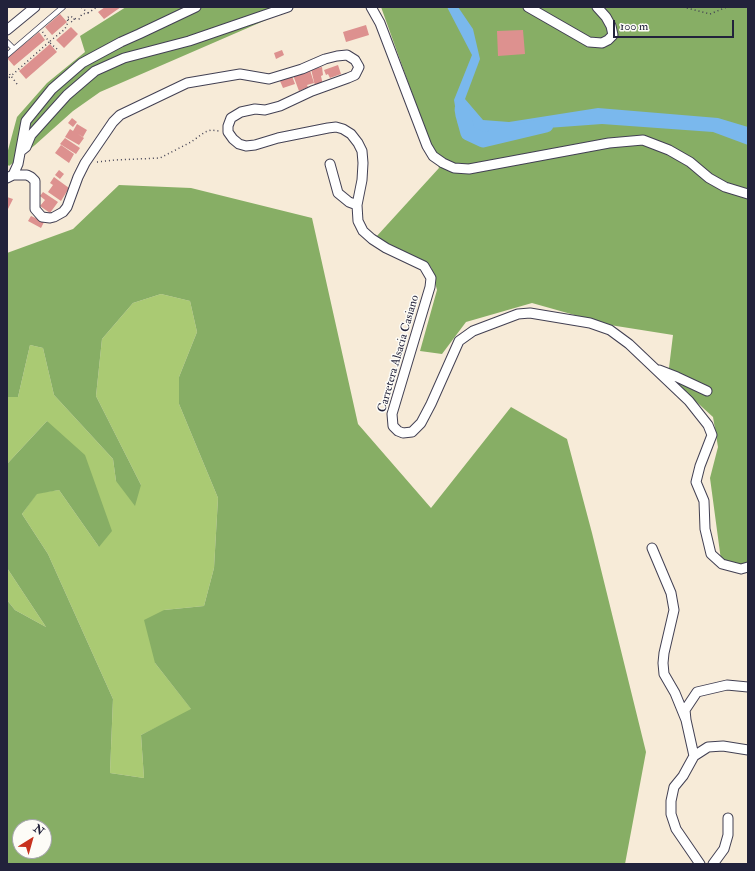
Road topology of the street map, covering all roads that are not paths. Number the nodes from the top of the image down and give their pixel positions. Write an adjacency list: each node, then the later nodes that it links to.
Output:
1 (35, 7): 8 (street)
2 (63, 7): 10 (lane)
3 (196, 7): 12 (street)
4 (288, 7): 12 (street)
5 (371, 7): 15 (street)
6 (528, 7): 7 (street)
7 (597, 7)
8 (7, 30)
9 (7, 42): 10 (lane)
10 (13, 48): 11 (lane)
11 (7, 55)
12 (20, 151): 14 (street)
13 (330, 164): 16 (street)
14 (10, 176): 16 (street, Carretera Alsacia Casiano)
15 (748, 194)
16 (357, 205): 17 (street, Carretera Alsacia Casiano)
17 (655, 369): 18 (street); 20 (street, Carretera Alsacia Casiano)
18 (707, 391)
19 (652, 548): 22 (street)
20 (748, 567)
21 (748, 687): 22 (street)
22 (686, 720): 24 (street)
23 (748, 750): 24 (street)
24 (694, 756): 26 (street)
25 (728, 818): 27 (street)
26 (700, 864)
27 (713, 864)

